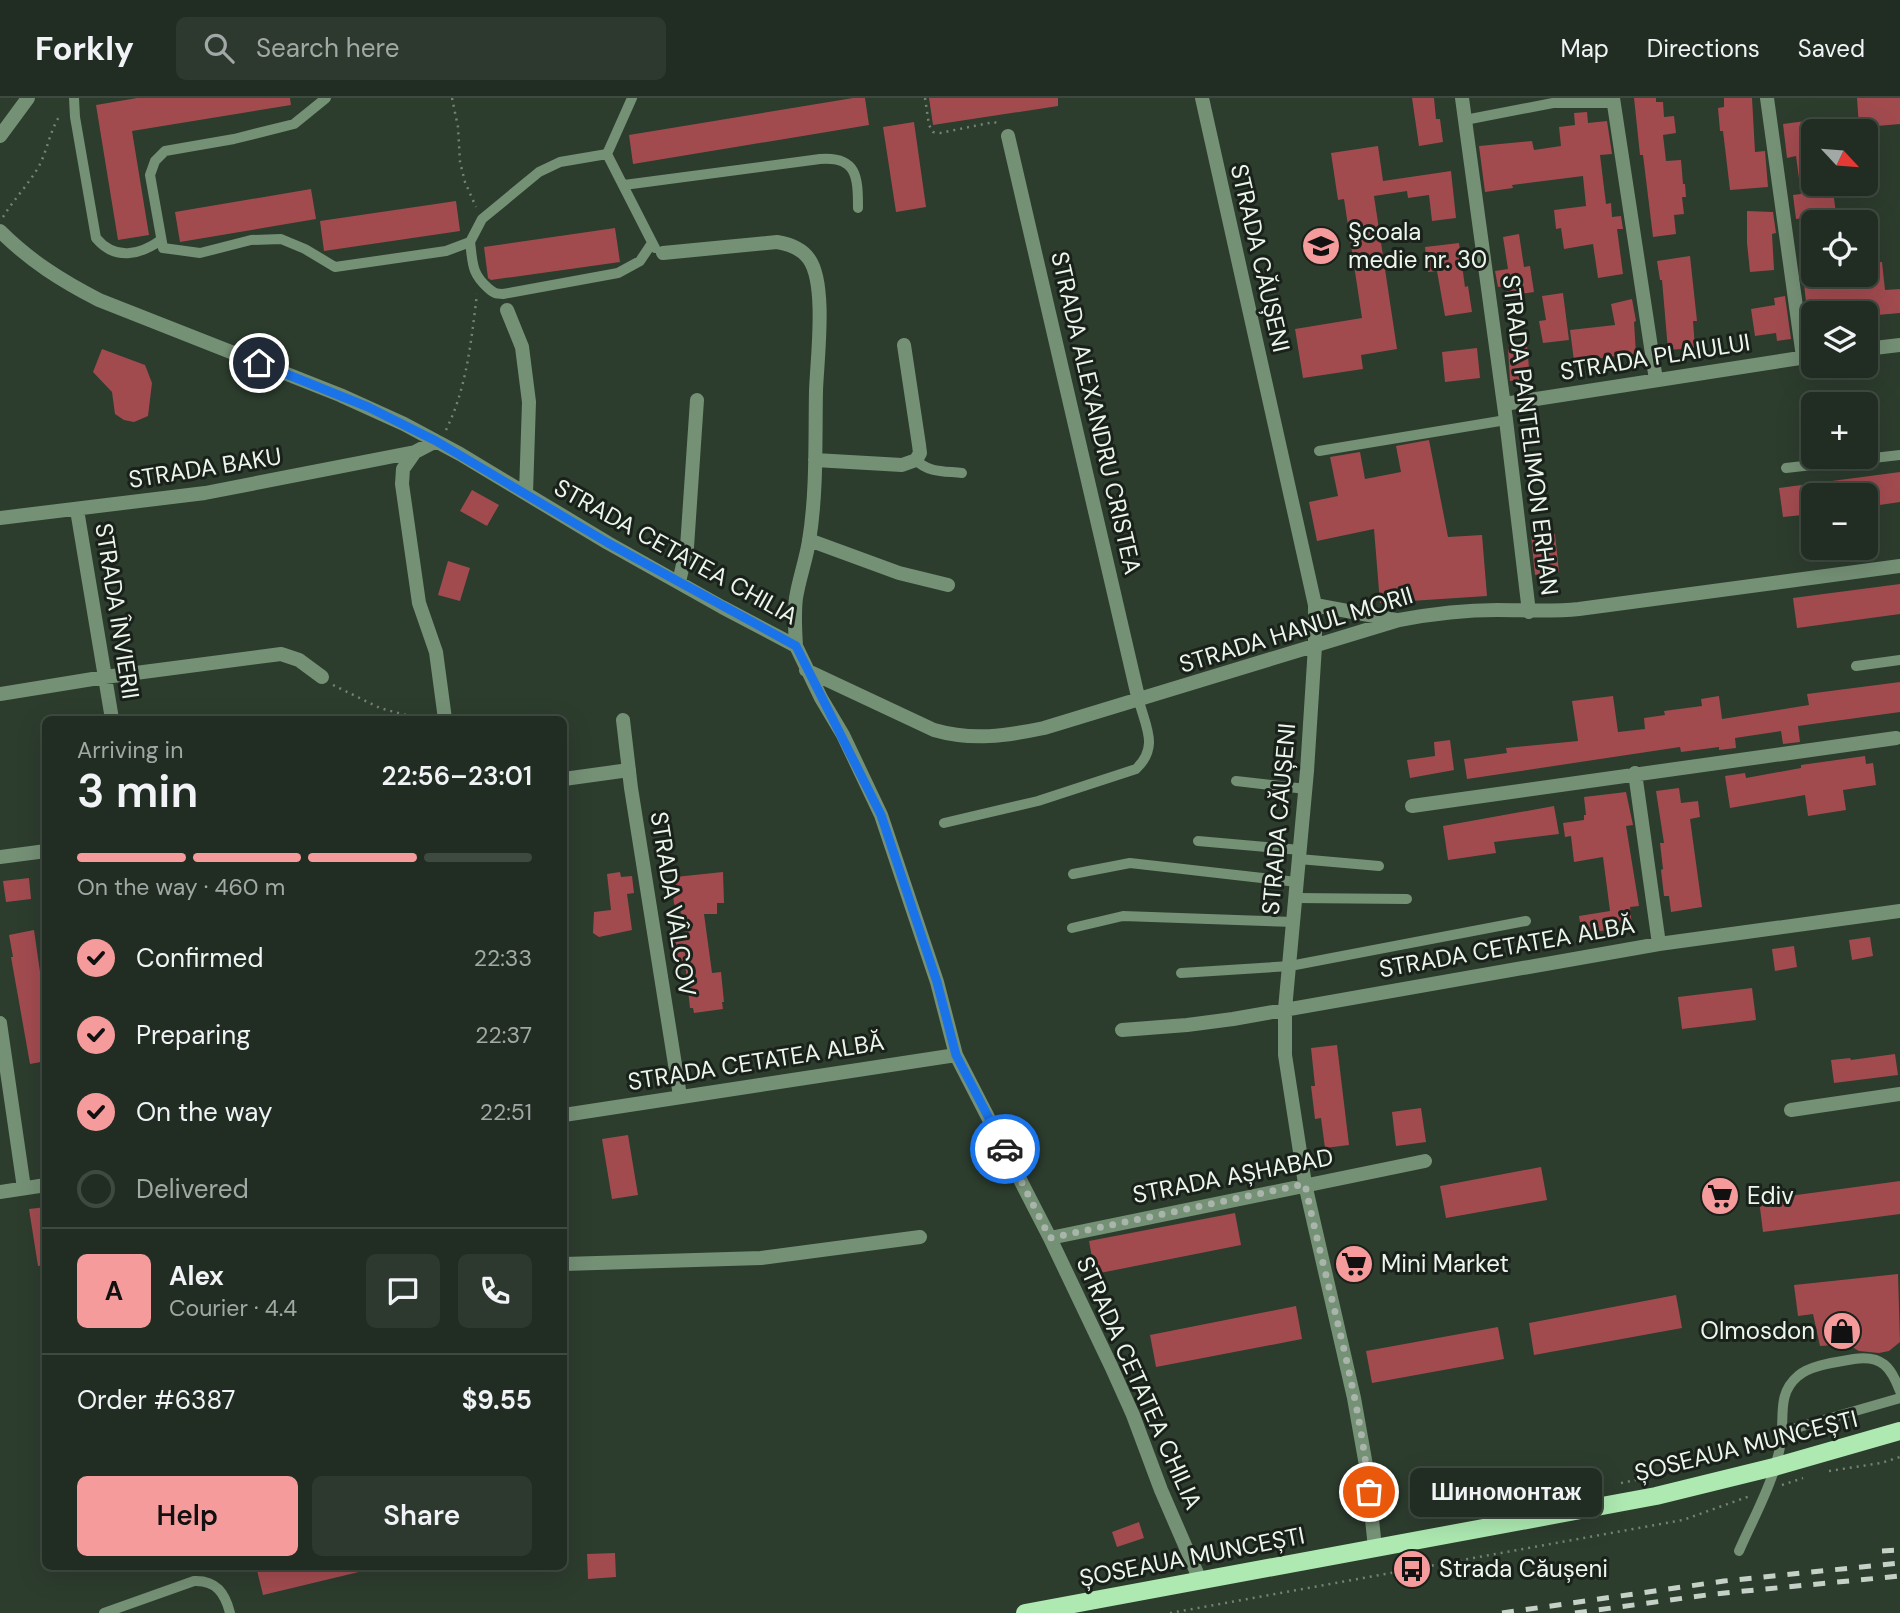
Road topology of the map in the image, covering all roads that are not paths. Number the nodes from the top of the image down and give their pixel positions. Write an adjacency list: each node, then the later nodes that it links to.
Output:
1 (28, 98): 10 (street)
2 (326, 98): 16 (lane)
3 (632, 98): 12 (lane)
4 (1202, 98): 44 (street, STRADA CĂUȘENI)
5 (1462, 98): 9 (street, STRADA PANTELIMON ERHAN)
6 (1767, 98): 20 (street)
7 (73, 99): 16 (lane)
8 (1614, 101): 9 (lane); 25 (street)
9 (1465, 120): 27 (street, STRADA PANTELIMON ERHAN)
10 (0, 136)
11 (1009, 136): 55 (street, STRADA ALEXANDRU CRISTEA)
12 (607, 154): 13 (lane); 17 (lane)
13 (624, 185): 14 (lane); 18 (lane)
14 (858, 208)
15 (0, 231): 29 (street, STRADA CETATEA CHILIA)
16 (161, 240): 17 (lane)
17 (470, 242): 18 (lane)
18 (658, 248): 33 (street)
19 (507, 310): 37 (street)
20 (1801, 312)
21 (904, 345): 34 (street)
22 (1900, 345): 23 (street)
23 (1878, 348)
24 (1801, 357): 25 (street, STRADA PLAIULUI)
25 (1656, 380): 27 (street, STRADA PLAIULUI)
26 (697, 400): 42 (street)
27 (1504, 404): 28 (street, STRADA PANTELIMON ERHAN)
28 (1506, 420): 30 (lane); 45 (street, STRADA PANTELIMON ERHAN)
29 (437, 442): 31 (street, STRADA BAKU); 37 (street, STRADA CETATEA CHILIA)
30 (1320, 451)
31 (415, 452): 38 (street, STRADA BAKU); 57 (street)
32 (1900, 455): 35 (lane)
33 (815, 460): 34 (street); 40 (street)
34 (916, 460): 36 (lane)
35 (1786, 468)
36 (962, 473)
37 (526, 493): 42 (street, STRADA CETATEA CHILIA)
38 (77, 510): 39 (street, STRADA BAKU); 52 (street, STRADA ÎNVIERII)
39 (0, 518)
40 (809, 540): 43 (street); 47 (street)
41 (1900, 566): 45 (street, STRADA HANUL MORII)
42 (679, 582): 47 (street, STRADA CETATEA CHILIA)
43 (948, 585)
44 (1315, 605): 46 (street); 48 (street, STRADA CĂUȘENI)
45 (1530, 612): 46 (street, STRADA HANUL MORII)
46 (1399, 620): 48 (street, STRADA HANUL MORII)
47 (796, 646): 51 (street, STRADA CETATEA CHILIA)
48 (1315, 646): 55 (street, STRADA HANUL MORII); 64 (street, STRADA CĂUȘENI)
49 (1900, 660): 50 (lane)
50 (1856, 666)
51 (806, 670): 55 (street, STRADA HANUL MORII); 86 (street, STRADA CETATEA CHILIA)
52 (105, 677): 53 (street); 54 (street); 56 (street, STRADA ÎNVIERII)
53 (322, 677)
54 (0, 694)
55 (1139, 701): 66 (lane)
56 (112, 716)
57 (445, 716)
58 (623, 720): 60 (street, STRADA VÂLCOV)
59 (1896, 737): 61 (street)
60 (629, 769): 62 (street); 88 (street, STRADA VÂLCOV)
61 (1634, 774): 65 (street); 80 (street)
62 (567, 779)
63 (1236, 782): 64 (lane)
64 (1306, 789): 69 (street, STRADA CĂUȘENI)
65 (1412, 806)
66 (944, 823)
67 (1198, 841): 69 (lane)
68 (42, 852): 70 (street)
69 (1300, 854): 71 (lane); 73 (street, STRADA CĂUȘENI)
70 (0, 857)
71 (1379, 866)
72 (1073, 874): 73 (lane)
73 (1297, 882): 74 (street, STRADA CĂUȘENI)
74 (1296, 898): 75 (lane); 78 (street, STRADA CĂUȘENI)
75 (1407, 899)
76 (1900, 911): 80 (street, STRADA CETATEA ALBĂ)
77 (1526, 921): 81 (lane)
78 (1294, 922): 79 (lane); 81 (street, STRADA CĂUȘENI)
79 (1072, 928)
80 (1659, 944): 83 (street, STRADA CETATEA ALBĂ)
81 (1290, 966): 82 (lane); 83 (street, STRADA CĂUȘENI)
82 (1181, 973)
83 (1284, 1009): 85 (street, STRADA CETATEA ALBĂ); 92 (street, STRADA CĂUȘENI)
84 (0, 1023): 94 (street)
85 (1122, 1030)
86 (956, 1055): 88 (street, STRADA CETATEA ALBĂ); 97 (street, STRADA CETATEA CHILIA)
87 (1900, 1094): 89 (street)
88 (680, 1096): 90 (street, STRADA CETATEA ALBĂ)
89 (1791, 1110)
90 (567, 1115)
91 (1425, 1161): 92 (street, STRADA AȘHABAD)
92 (1305, 1184): 97 (street, STRADA AȘHABAD); 104 (street, STRADA CĂUȘENI)
93 (42, 1186): 94 (street)
94 (24, 1188): 95 (street)
95 (0, 1192)
96 (920, 1237): 98 (street)
97 (1050, 1238): 106 (street, STRADA CETATEA CHILIA)
98 (567, 1264)
99 (1900, 1391): 102 (lane)
100 (1900, 1398): 102 (lane)
101 (1900, 1431): 103 (main road, ȘOSEAUA MUNCEȘTI)
102 (1782, 1432): 103 (lane)
103 (1773, 1467): 104 (main road, ȘOSEAUA MUNCEȘTI); 105 (lane)
104 (1375, 1548): 106 (main road, ȘOSEAUA MUNCEȘTI)
105 (1739, 1551)
106 (1200, 1580): 109 (main road, ȘOSEAUA MUNCEȘTI)
107 (104, 1613): 108 (lane)
108 (230, 1613)
109 (1025, 1613)

